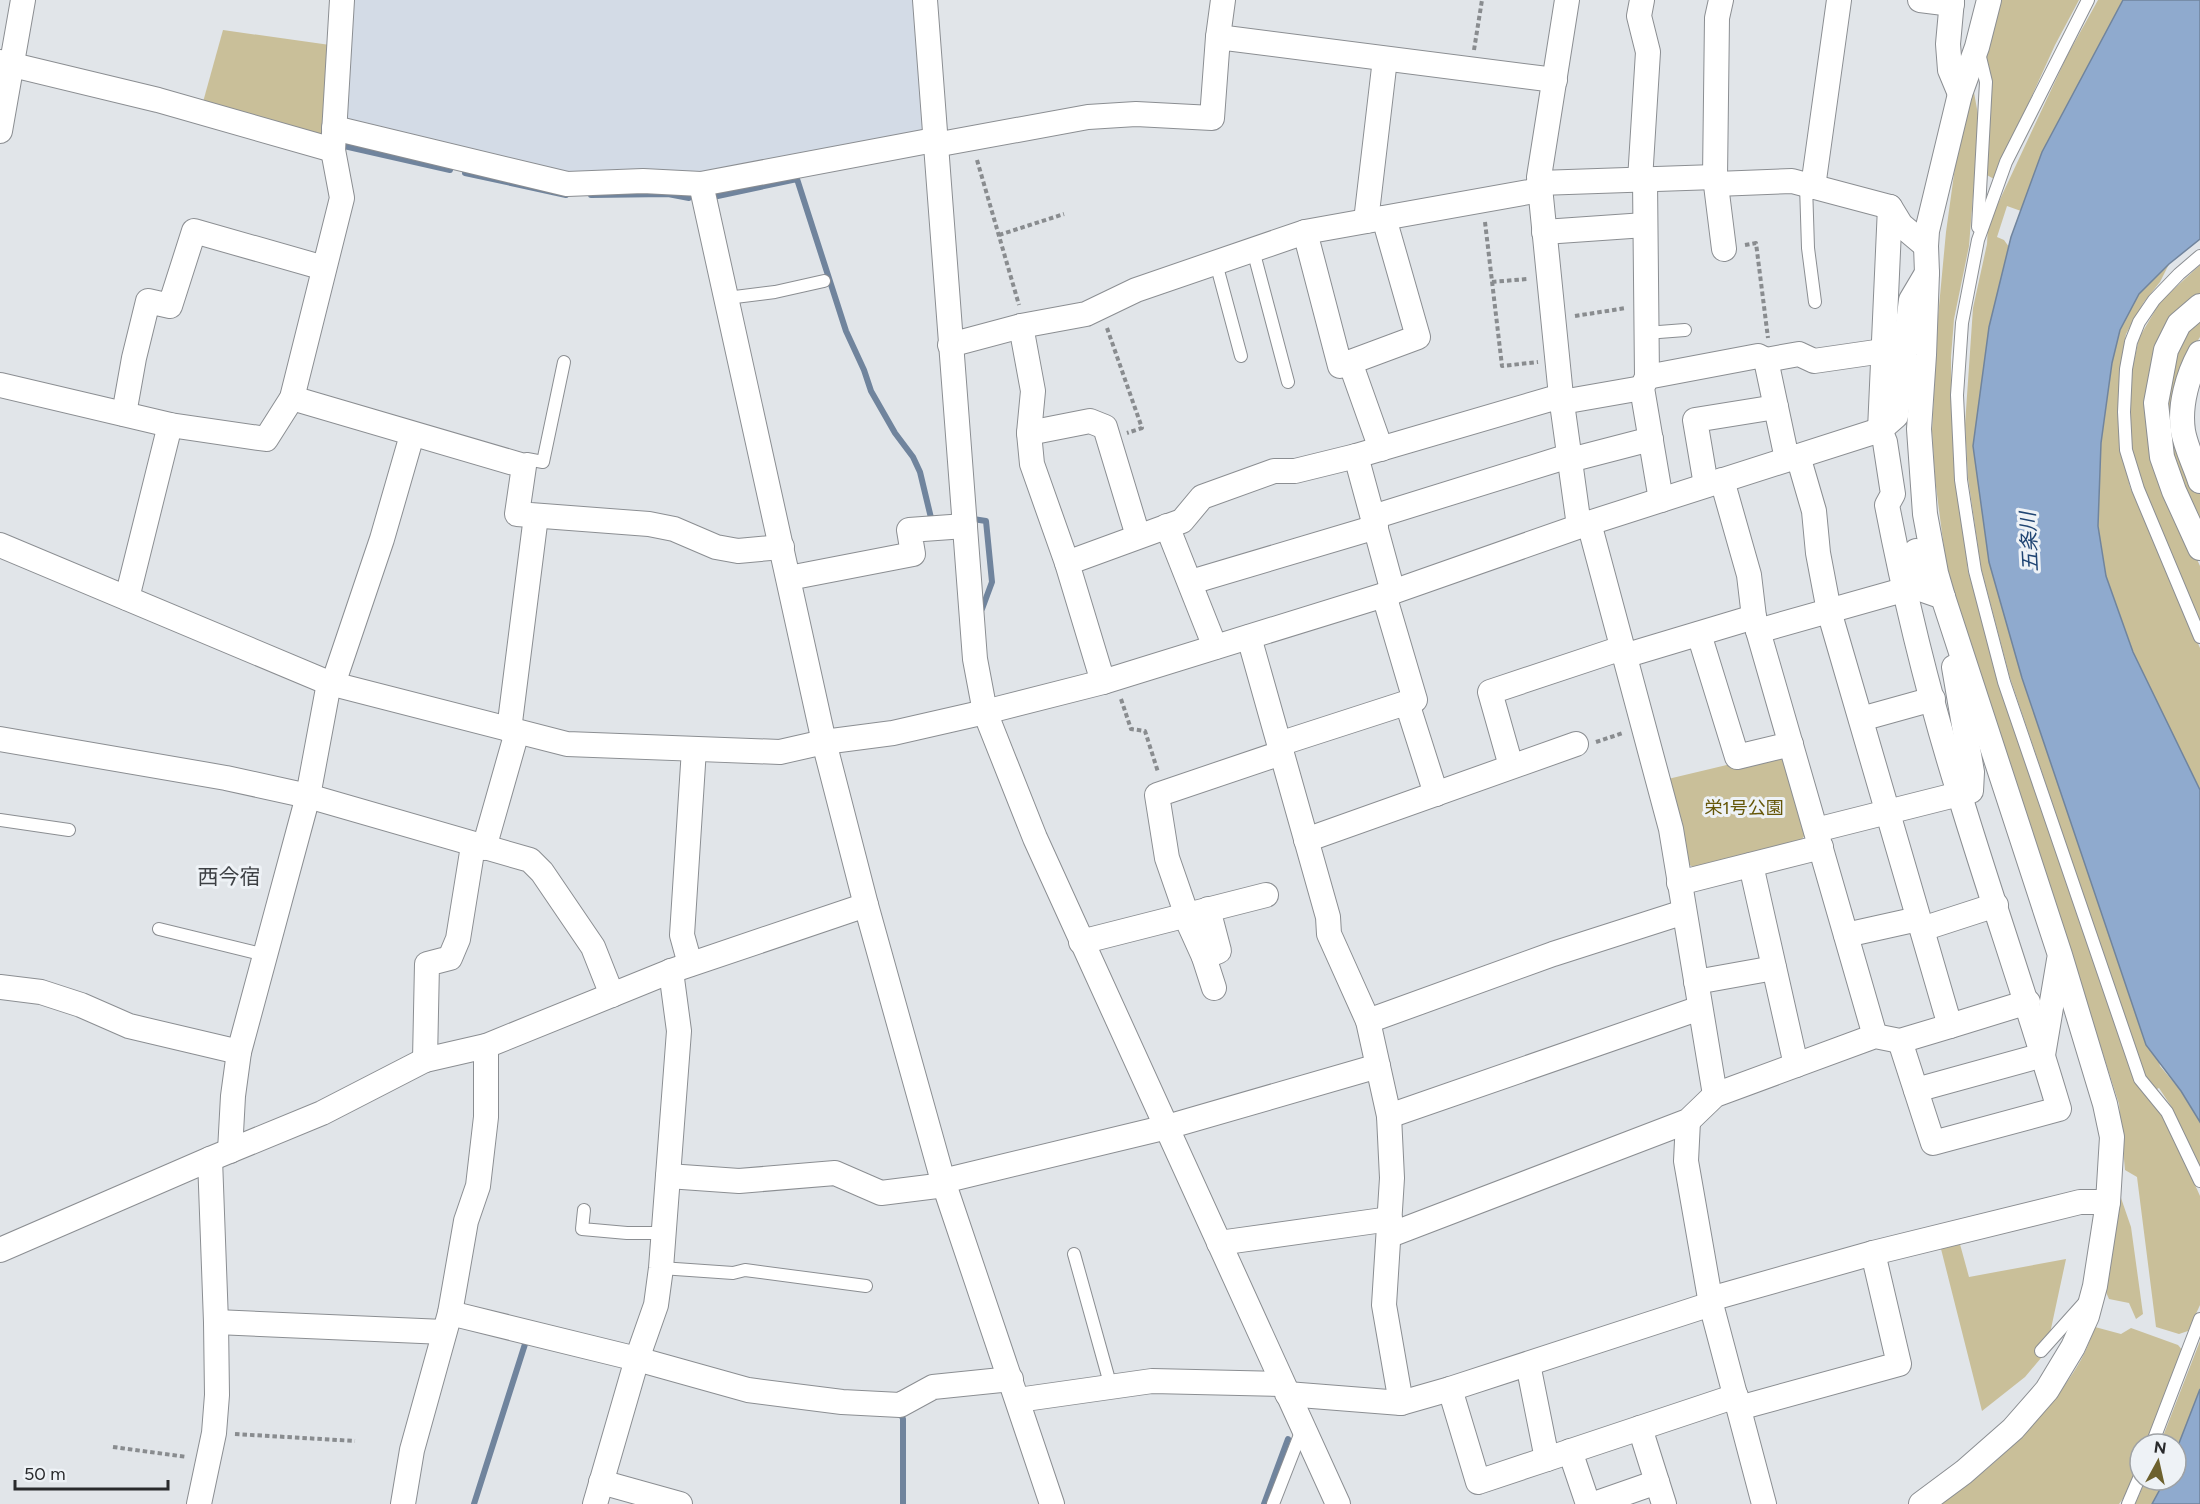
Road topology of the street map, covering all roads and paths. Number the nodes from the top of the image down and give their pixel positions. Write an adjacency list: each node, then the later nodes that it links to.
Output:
1 (23, 0): 17 (street)
2 (342, 0): 22 (street)
3 (925, 0): 24 (street)
4 (1223, 0): 14 (street)
5 (1482, 0): 18 (path)
6 (1567, 0): 19 (street)
7 (1642, 0): 25 (street)
8 (1721, 0): 26 (street)
9 (1839, 0): 28 (street)
10 (1920, 0): 13 (street)
11 (1989, 0): 15 (street)
12 (2088, 0): 38 (lane)
13 (1952, 2): 20 (street)
14 (1218, 38): 16 (street); 23 (street)
15 (1977, 46): 20 (street); 38 (lane)
16 (1385, 59): 18 (street); 33 (street)
17 (6, 64): 21 (street); 22 (street)
18 (1471, 70): 19 (street)
19 (1555, 80): 29 (street)
20 (1960, 94): 39 (street)
21 (0, 131)
22 (333, 139): 27 (street); 44 (street)
23 (971, 139): 24 (street); 37 (path)
24 (934, 143): 27 (street); 58 (street)
25 (1642, 180): 26 (street); 29 (street); 34 (street)
26 (1716, 181): 28 (street); 40 (street)
27 (701, 184): 49 (street)
28 (1810, 186): 31 (street); 50 (lane)
29 (1540, 187): 30 (street); 36 (street)
30 (1483, 200): 33 (street); 48 (path)
31 (1890, 207): 39 (street); 59 (street)
32 (1064, 214): 37 (path)
33 (1375, 219): 35 (street); 65 (street)
34 (1645, 225): 36 (street); 51 (street)
35 (1305, 232): 41 (street); 65 (street)
36 (1544, 232): 46 (street)
37 (999, 235): 55 (path)
38 (1978, 240): 176 (lane)
39 (1926, 246): 45 (street)
40 (1724, 249): 62 (path)
41 (1253, 250): 43 (street); 66 (lane)
42 (2200, 256): 107 (lane)
43 (1216, 263): 53 (street); 61 (lane)
44 (324, 268): 69 (street); 72 (street)
45 (1927, 273): 74 (street); 101 (street)
46 (1549, 277): 48 (path); 54 (street)
47 (824, 281): 49 (lane)
48 (1492, 282): 63 (path)
49 (727, 298): 94 (street)
50 (1815, 302)
51 (1646, 305): 54 (path); 57 (street)
52 (2200, 306): 95 (street)
53 (1100, 308): 55 (street); 77 (path)
54 (1553, 320): 63 (street)
55 (1023, 326): 58 (street); 75 (street)
56 (1685, 330): 57 (lane)
57 (1646, 333): 67 (street)
58 (950, 345): 90 (street)
59 (1883, 351): 62 (street); 74 (street)
60 (2200, 353): 84 (street)
61 (1241, 356)
62 (1768, 359): 67 (street); 71 (street)
63 (1557, 360): 70 (street)
64 (564, 362): 83 (lane)
65 (1350, 362): 79 (street)
66 (1288, 382)
67 (1645, 382): 70 (street); 78 (street)
68 (0, 385): 72 (street)
69 (292, 398): 73 (street); 76 (street)
70 (1561, 399): 79 (street); 81 (street)
71 (1776, 407): 82 (street); 85 (street)
72 (124, 414): 73 (street)
73 (170, 425): 102 (street)
74 (1880, 430): 82 (street); 99 (street); 101 (street)
75 (1029, 433): 77 (street); 96 (street)
76 (412, 435): 83 (street); 112 (street)
77 (1108, 438): 92 (street)
78 (1651, 439): 81 (street); 86 (street)
79 (1381, 449): 80 (street)
80 (1356, 456): 88 (street); 91 (street)
81 (1570, 458): 88 (street); 89 (street)
82 (1793, 458): 85 (street); 103 (street)
83 (524, 466): 87 (street)
84 (2200, 481)
85 (1714, 482): 86 (street); 104 (street)
86 (1661, 500): 89 (street)
87 (536, 516): 94 (street); 118 (street)
88 (1374, 522): 98 (street); 100 (street)
89 (1584, 524): 100 (street); 110 (street)
90 (964, 526): 97 (street); 115 (street)
91 (1167, 526): 92 (street); 98 (street)
92 (1138, 536): 96 (street)
93 (0, 545): 102 (street)
94 (782, 547): 97 (street)
95 (2200, 548)
96 (1067, 563): 111 (street)
97 (789, 578): 120 (street)
98 (1191, 582): 109 (street)
99 (1903, 590): 103 (street); 113 (street)
100 (1389, 594): 106 (street); 114 (street)
101 (1943, 597): 108 (street)
102 (127, 598): 112 (street)
103 (1829, 611): 104 (street); 116 (street)
104 (1756, 624): 105 (street); 122 (street)
105 (1699, 634): 110 (street); 122 (street)
106 (1249, 637): 109 (street); 123 (street)
107 (2200, 637)
108 (1958, 642): 128 (street); 149 (street)
109 (1215, 648): 111 (street)
110 (1623, 652): 117 (street); 125 (street)
111 (1108, 680): 115 (street); 126 (path)
112 (331, 683): 118 (street); 129 (street)
113 (1933, 699): 116 (street); 128 (street)
114 (1407, 703): 123 (street); 127 (street)
115 (985, 712): 120 (street); 147 (street)
116 (1861, 719): 130 (street)
117 (1644, 727): 121 (path); 137 (street)
118 (513, 731): 124 (street); 135 (street)
119 (0, 739): 129 (street)
120 (824, 742): 124 (street); 140 (street)
121 (1576, 744): 125 (street)
122 (1791, 744): 133 (street)
123 (1280, 748): 126 (street); 134 (street)
124 (694, 749): 151 (street)
125 (1511, 766): 127 (street)
126 (1164, 792): 143 (street)
127 (1436, 794): 134 (street)
128 (1960, 795): 130 (street); 139 (street)
129 (308, 796): 135 (street); 148 (street)
130 (1888, 813): 133 (street); 144 (street)
131 (0, 820): 132 (lane)
132 (69, 830)
133 (1819, 838): 136 (street); 146 (street)
134 (1306, 840): 159 (street)
135 (479, 847): 156 (street); 166 (street)
136 (1751, 865): 137 (street); 152 (street)
137 (1679, 883): 142 (street)
138 (1266, 895): 141 (street)
139 (1996, 905): 144 (street); 157 (street)
140 (866, 906): 151 (street); 177 (street)
141 (1208, 909): 143 (street); 150 (street)
142 (1684, 912): 153 (street); 159 (street)
143 (1185, 915): 147 (street); 150 (street)
144 (1920, 924): 146 (street); 160 (street)
145 (159, 929): 148 (lane)
146 (1846, 935): 161 (street)
147 (1081, 942): 173 (street)
148 (265, 955): 164 (street)
149 (2060, 955): 165 (street); 178 (street)
150 (1204, 957): 155 (street)
151 (680, 967): 156 (street); 175 (street)
152 (1774, 968): 153 (street); 167 (street)
153 (1696, 982): 158 (street)
154 (0, 987): 164 (street)
155 (1214, 988)
156 (612, 995): 163 (street)
157 (2028, 1002): 160 (street); 165 (street)
158 (1700, 1008): 170 (street); 171 (street)
159 (1368, 1021): 168 (street)
160 (1950, 1026): 162 (street)
161 (1875, 1036): 162 (street); 167 (street)
162 (1900, 1041): 169 (street)
163 (486, 1046): 166 (street); 192 (street)
164 (239, 1052): 174 (street)
165 (2043, 1055): 169 (street); 169 (street)
166 (425, 1060): 174 (street)
167 (1796, 1065): 170 (street)
168 (1378, 1066): 171 (street); 173 (street)
169 (1916, 1090)
170 (1715, 1095): 172 (street)
171 (1389, 1116): 180 (street)
172 (1688, 1121): 180 (street); 189 (street)
173 (1167, 1127): 177 (street); 182 (street)
174 (220, 1155): 183 (street); 191 (street)
175 (668, 1176): 177 (street); 181 (street)
176 (2200, 1181)
177 (944, 1183): 199 (street)
178 (2108, 1202): 184 (street); 188 (street)
179 (584, 1210): 181 (lane)
180 (1390, 1227): 182 (street); 201 (street)
181 (664, 1233): 186 (street)
182 (1219, 1243): 197 (street)
183 (0, 1250)
184 (1873, 1253): 189 (street); 200 (street)
185 (1074, 1254): 196 (lane)
186 (661, 1268): 187 (lane); 194 (street)
187 (866, 1286)
188 (2093, 1294): 193 (lane); 222 (street)
189 (1711, 1302): 195 (street); 200 (street)
190 (2200, 1319): 204 (lane)
191 (216, 1322): 192 (street); 205 (street)
192 (447, 1322): 194 (street); 214 (street)
193 (2041, 1351)
194 (637, 1359): 199 (street); 211 (street)
195 (1528, 1364): 198 (street); 209 (street)
196 (1111, 1387): 197 (street); 199 (street)
197 (1285, 1389): 201 (street); 202 (street)
198 (1450, 1389): 201 (street); 209 (street)
199 (1014, 1390): 216 (street)
200 (1738, 1402): 203 (street); 221 (street)
201 (1401, 1403)
202 (1303, 1427): 217 (lane); 218 (street)
203 (1640, 1428): 208 (street); 212 (street)
204 (2157, 1432)
205 (214, 1433): 206 (path); 210 (street)
206 (355, 1441)
207 (113, 1447): 210 (path)
208 (1570, 1451): 209 (street); 219 (street)
209 (1547, 1459)
210 (208, 1460): 213 (street)
211 (598, 1493): 215 (street)
212 (1661, 1493): 220 (street)
213 (199, 1504)
214 (403, 1504)
215 (680, 1504)
216 (1052, 1504)
217 (1273, 1504)
218 (1338, 1504)
219 (1588, 1504)
220 (1594, 1504)
221 (1764, 1504)
222 (1921, 1504)

